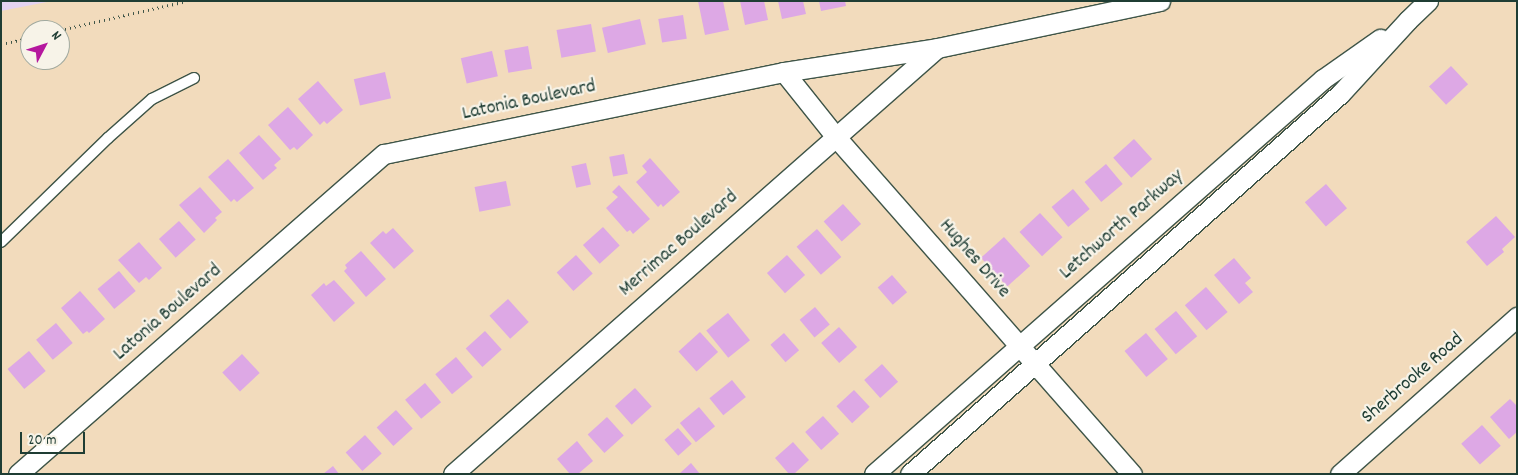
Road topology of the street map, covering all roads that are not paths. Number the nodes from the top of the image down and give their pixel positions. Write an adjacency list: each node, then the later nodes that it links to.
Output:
1 (1160, 1): 4 (street, Latonia Boulevard)
2 (1428, 1): 3 (street, Letchworth Parkway)
3 (1408, 20): 10 (street, Letchworth Parkway); 11 (street, Letchworth Parkway)
4 (937, 48): 5 (street, Latonia Boulevard); 7 (street, Merrimac Boulevard)
5 (784, 72): 7 (street, Hughes Drive); 12 (street, Latonia Boulevard)
6 (194, 78): 8 (lane)
7 (835, 136): 10 (street, Hughes Drive); 13 (street, Merrimac Boulevard)
8 (1, 242)
9 (1517, 317): 17 (street, Sherbrooke Road)
10 (1019, 346): 11 (street, Hughes Drive); 14 (street, Letchworth Parkway)
11 (1034, 364): 15 (street, Letchworth Parkway); 16 (street, Hughes Drive)
12 (18, 474)
13 (453, 474)
14 (874, 474)
15 (910, 474)
16 (1132, 474)
17 (1340, 474)

